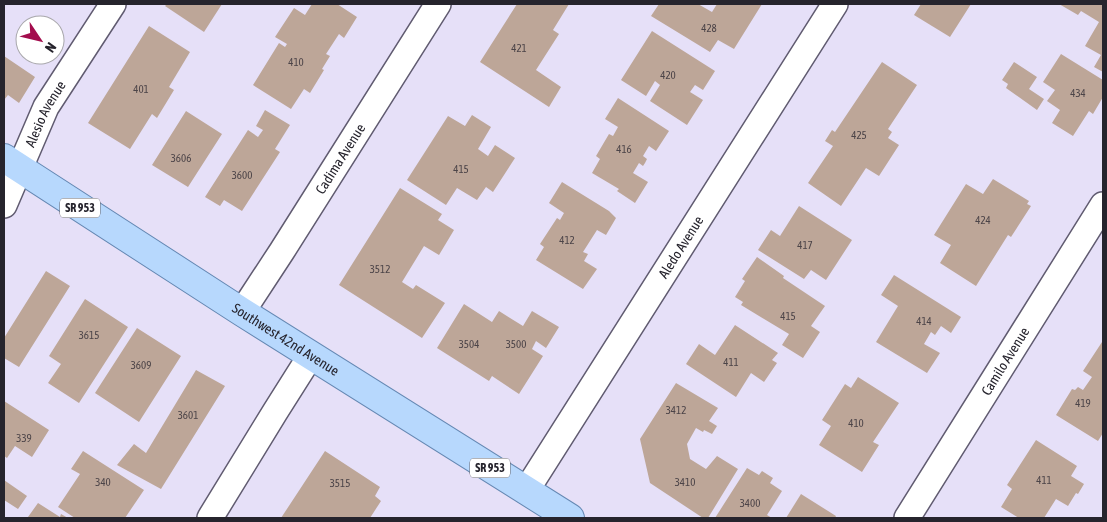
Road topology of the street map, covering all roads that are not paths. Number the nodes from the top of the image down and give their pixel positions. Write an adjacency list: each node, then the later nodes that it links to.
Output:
1 (113, 4): 4 (street, Alesio Avenue)
2 (438, 4): 7 (street, Cadima Avenue)
3 (835, 4): 9 (street, Aledo Avenue)
4 (12, 164): 5 (street, Alesio Avenue); 7 (main road, Southwest 42nd Avenue / SR 953)
5 (4, 205)
6 (1103, 205): 12 (street, Camilo Avenue)
7 (242, 312): 8 (main road, Southwest 42nd Avenue / SR 953)
8 (311, 355): 9 (main road, Southwest 42nd Avenue / SR 953); 10 (street)
9 (526, 490): 11 (main road, Southwest 42nd Avenue / SR 953)
10 (210, 518)
11 (570, 518)
12 (907, 518)

